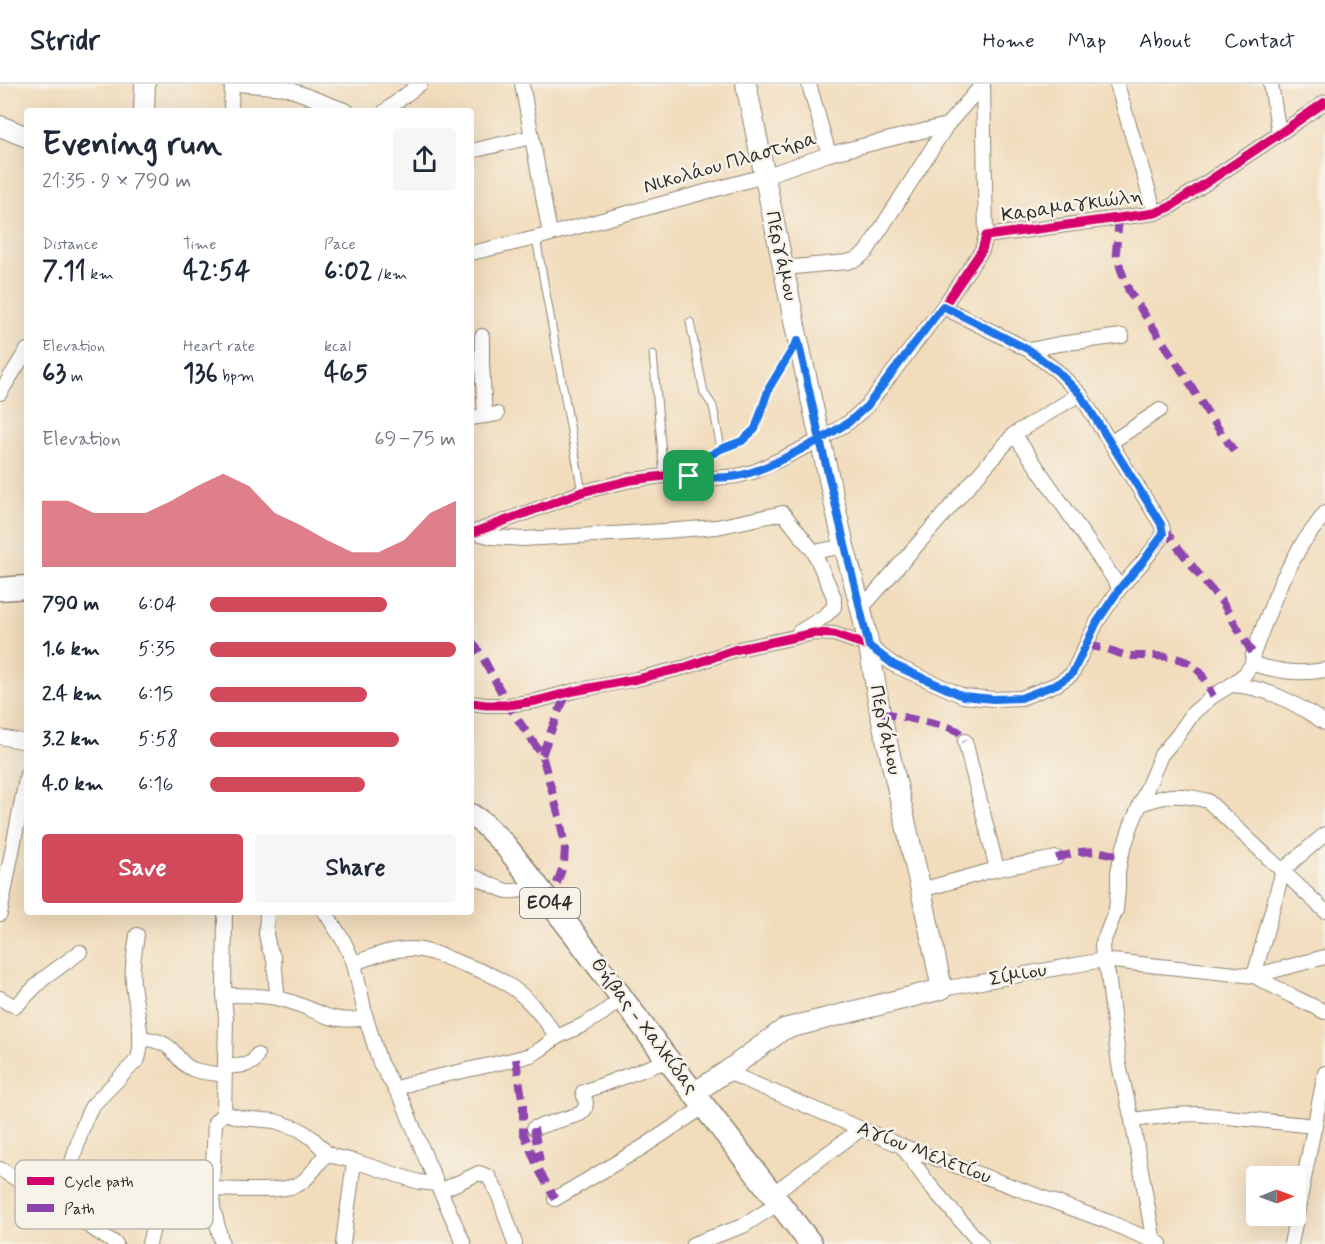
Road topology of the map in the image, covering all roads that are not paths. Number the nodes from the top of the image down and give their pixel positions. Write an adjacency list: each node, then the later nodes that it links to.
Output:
1 (145, 84): 12 (street)
2 (234, 84): 10 (street); 13 (street)
3 (420, 84): 15 (street)
4 (522, 84): 20 (street)
5 (746, 84): 23 (street, Περγάμου)
6 (808, 84): 22 (street)
7 (983, 84): 16 (street); 26 (street)
8 (1117, 84): 24 (street)
9 (1270, 84): 18 (street)
10 (287, 86): 14 (street)
11 (1325, 102): 18 (street, Καραμαγκιώλη)
12 (144, 108)
13 (231, 108)
14 (340, 108)
15 (389, 108)
16 (947, 125): 22 (street, Νικολάου Πλαστήρα); 29 (street)
17 (0, 126): 19 (street)
18 (1279, 134): 24 (street, Καραμαγκιώλη)
19 (24, 136)
20 (532, 137): 21 (street); 25 (street)
21 (474, 150)
22 (829, 154): 23 (street, Νικολάου Πλαστήρα)
23 (764, 176): 25 (street, Νικολάου Πλαστήρα); 29 (street, Περγάμου)
24 (1155, 213): 26 (street, Καραμαγκιώλη)
25 (550, 234): 27 (street, Νικολάου Πλαστήρα)
26 (986, 236): 30 (street, Καραμαγκιώλη)
27 (536, 238): 28 (street, Νικολάου Πλαστήρα); 48 (lane)
28 (474, 252)
29 (784, 268): 34 (street, Περγάμου)
30 (943, 306): 35 (street); 43 (street, Καραμαγκιώλη)
31 (690, 322): 45 (lane)
32 (482, 336): 41 (street)
33 (1122, 336): 35 (street)
34 (798, 340): 43 (street, Περγάμου); 45 (lane)
35 (1029, 350): 39 (street)
36 (653, 354): 46 (lane)
37 (24, 355): 38 (street)
38 (0, 393)
39 (1080, 394): 42 (street); 44 (street)
40 (1160, 410): 44 (street)
41 (484, 416)
42 (1014, 434): 55 (street); 57 (street)
43 (820, 440): 47 (street, Καραμαγκιώλη); 52 (street, Περγάμου)
44 (1110, 443): 55 (street)
45 (721, 449): 47 (lane)
46 (664, 476): 47 (street, Καραμαγκιώλη); 48 (street, Καραμαγκιώλη)
47 (689, 476)
48 (582, 492): 50 (street, Καραμαγκιώλη)
49 (1325, 513): 60 (street)
50 (474, 532)
51 (474, 532): 53 (street)
52 (844, 546): 53 (street); 57 (street, Περγάμου)
53 (814, 552): 58 (street)
54 (24, 587): 56 (main road)
55 (1120, 588): 59 (street)
56 (0, 589)
57 (861, 609): 59 (street, Περγάμου)
58 (792, 636): 59 (street); 63 (street)
59 (869, 646): 77 (street, Περγάμου)
60 (1252, 664): 61 (street); 62 (street)
61 (1325, 670)
62 (1231, 685): 64 (street); 69 (street)
63 (474, 703)
64 (1325, 723)
65 (0, 737): 66 (street)
66 (24, 741)
67 (965, 741): 73 (street)
68 (24, 790): 79 (street)
69 (1140, 804): 74 (street); 86 (street)
70 (474, 817): 76 (main road, Θήβας - Χαλκίδας / ΕΟ44)
71 (1325, 834): 74 (street)
72 (1056, 858): 73 (street)
73 (997, 869): 77 (street)
74 (1283, 870): 78 (street); 88 (street)
75 (474, 877): 76 (street)
76 (538, 887): 92 (main road, Θήβας - Χαλκίδας / ΕΟ44)
77 (921, 890): 89 (street, Περγάμου)
78 (1325, 911)
79 (0, 914)
80 (225, 915): 90 (street)
81 (267, 915): 93 (street)
82 (327, 915): 87 (street)
83 (137, 935): 97 (street)
84 (80, 952): 91 (street)
85 (1325, 957): 88 (street, Σίμιου)
86 (1103, 960): 88 (street, Σίμιου); 89 (street, Σίμιου); 106 (street)
87 (354, 963): 95 (street); 96 (street)
88 (1254, 976): 94 (street)
89 (942, 989): 101 (street, Σίμιου)
90 (224, 995): 93 (street); 100 (street)
91 (0, 998)
92 (622, 998): 96 (street); 99 (main road, Θήβας - Χαλκίδας / ΕΟ44)
93 (279, 999): 95 (street)
94 (1325, 1012)
95 (366, 1018): 103 (street)
96 (557, 1037): 103 (street)
97 (140, 1038): 100 (street); 112 (street)
98 (257, 1055): 100 (street)
99 (662, 1056): 104 (main road, Θήβας - Χαλκίδας / ΕΟ44); 108 (street)
100 (225, 1071): 105 (street)
101 (727, 1071): 104 (street); 109 (street, Αγίου Μελετίου)
102 (1325, 1073): 107 (street)
103 (395, 1089): 117 (street)
104 (700, 1099): 119 (street); 120 (main road, Θήβας - Χαλκίδας / ΕΟ44)
105 (224, 1113): 111 (street); 114 (street)
106 (1132, 1120): 107 (street); 124 (street)
107 (1315, 1126): 134 (street)
108 (534, 1128)
109 (861, 1129): 110 (street, Αγίου Μελετίου); 120 (street)
110 (902, 1146): 124 (street, Αγίου Μελετίου); 133 (street)
111 (327, 1153): 113 (street); 118 (street)
112 (72, 1160)
113 (354, 1161): 117 (street); 128 (street)
114 (213, 1167)
115 (0, 1169): 116 (street)
116 (15, 1179)
117 (438, 1188): 129 (street); 130 (street)
118 (213, 1189)
119 (555, 1199)
120 (776, 1199): 131 (street); 132 (main road, Θήβας - Χαλκίδας / ΕΟ44)
121 (213, 1207): 127 (street)
122 (93, 1229): 125 (street)
123 (153, 1229): 126 (street)
124 (1157, 1243)
125 (116, 1244)
126 (148, 1244)
127 (222, 1244)
128 (343, 1244)
129 (464, 1244)
130 (515, 1244)
131 (693, 1244)
132 (811, 1244)
133 (981, 1244)
134 (1291, 1244)

